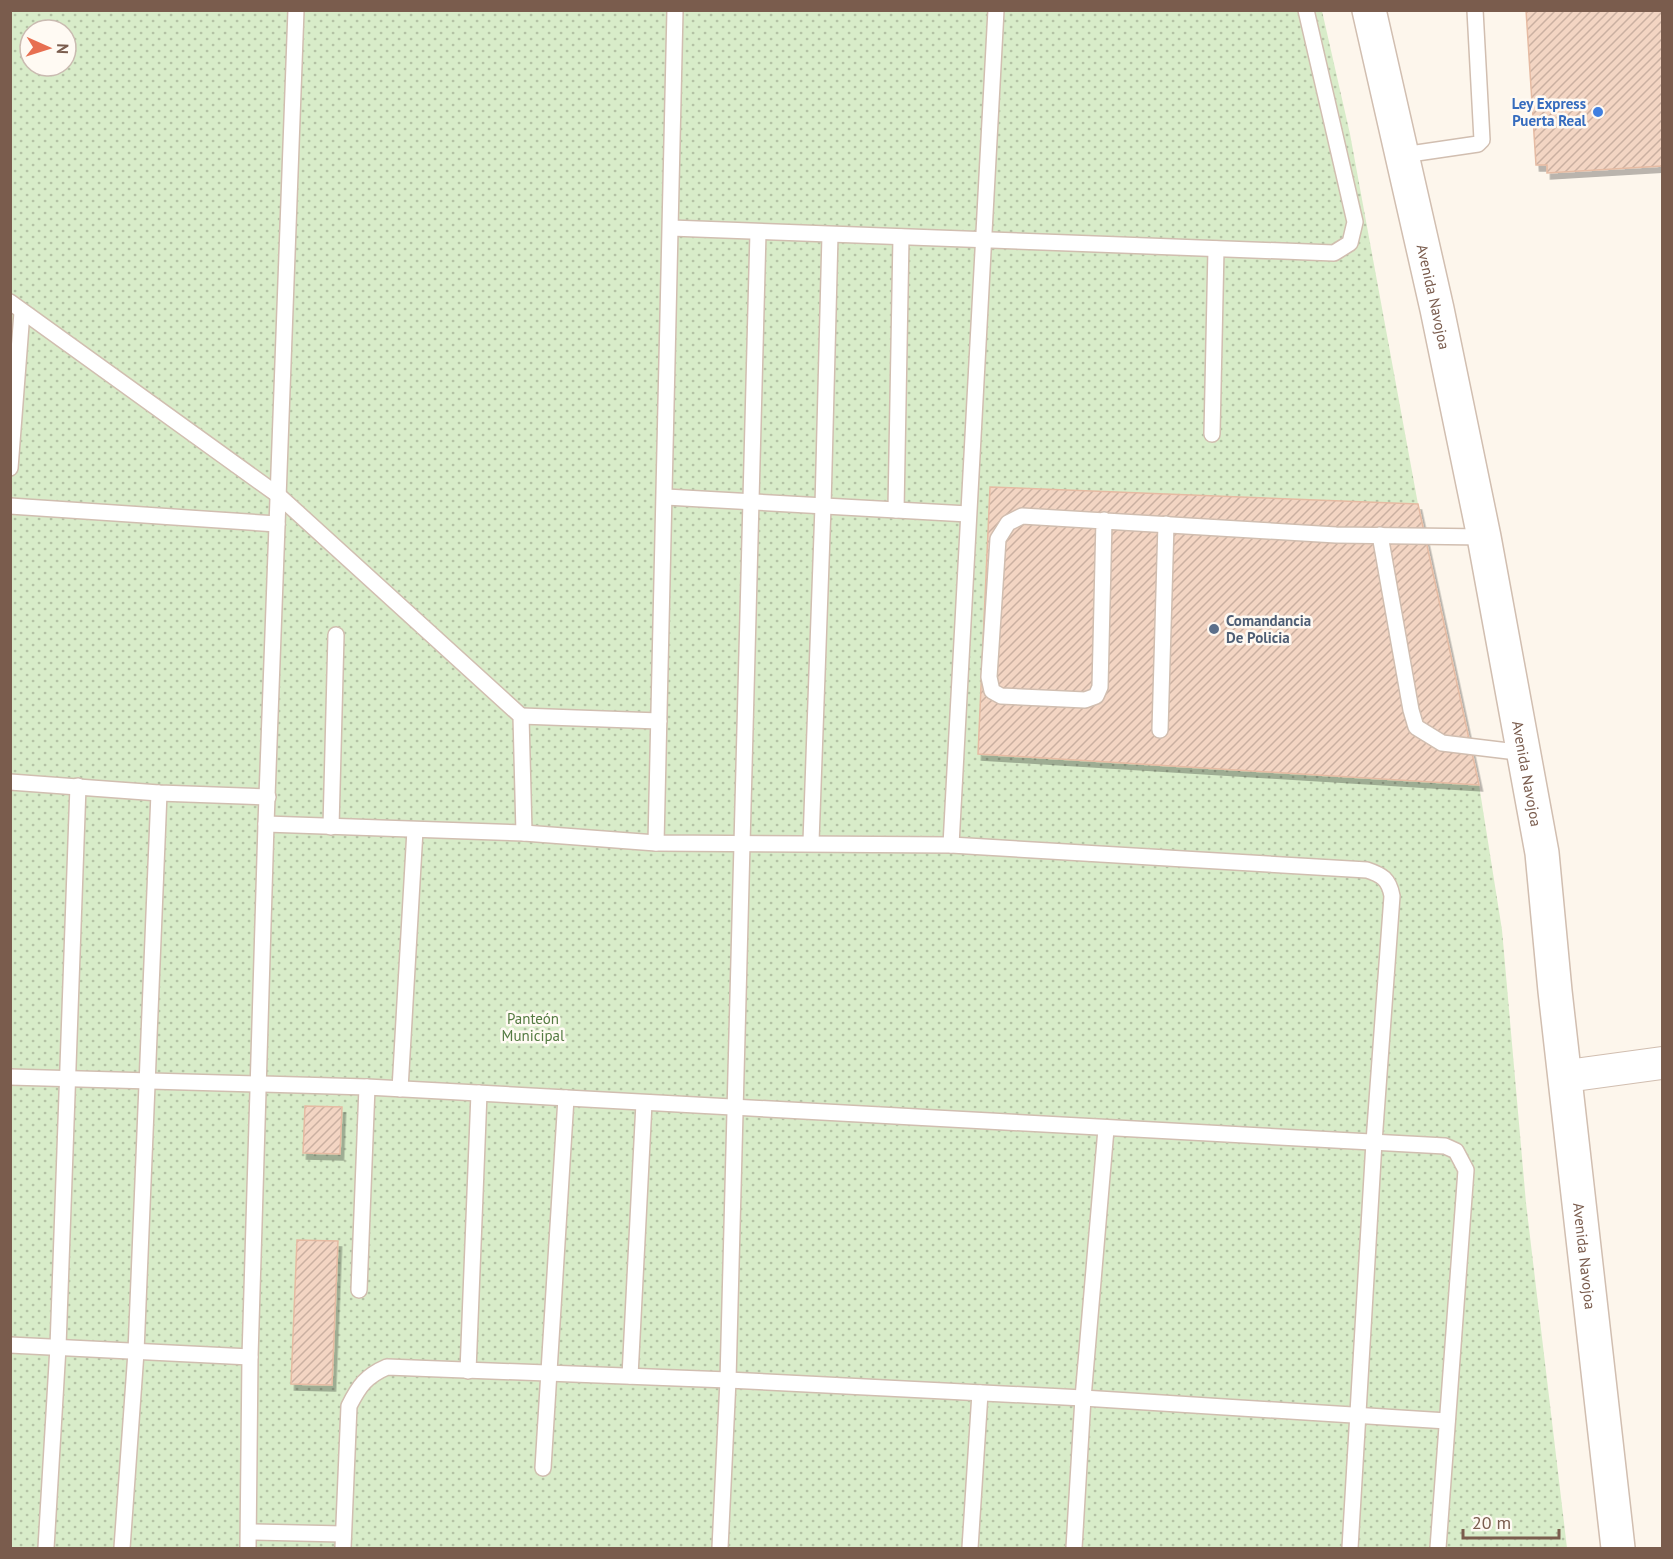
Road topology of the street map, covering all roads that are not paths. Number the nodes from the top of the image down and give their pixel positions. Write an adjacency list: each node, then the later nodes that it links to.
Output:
1 (296, 10): 17 (lane)
2 (675, 10): 8 (lane)
3 (996, 10): 12 (lane)
4 (1306, 10): 13 (lane)
5 (1369, 10): 7 (street, Avenida Navojoa)
6 (1475, 10): 7 (lane)
7 (1404, 155): 28 (street, Avenida Navojoa)
8 (670, 228): 9 (lane); 18 (lane)
9 (758, 232): 10 (lane); 19 (lane)
10 (830, 235): 11 (lane); 21 (lane)
11 (901, 237): 12 (lane); 22 (lane)
12 (983, 241): 13 (lane); 23 (lane)
13 (1216, 249): 15 (lane)
14 (16, 307): 16 (lane); 17 (lane)
15 (1212, 434)
16 (10, 468)
17 (278, 495): 25 (lane); 30 (lane)
18 (666, 497): 19 (lane); 31 (lane)
19 (749, 501): 21 (lane); 44 (lane)
20 (10, 506): 25 (lane)
21 (824, 506): 22 (lane); 42 (lane)
22 (897, 510): 23 (lane)
23 (968, 514): 45 (lane)
24 (1104, 520): 24 (lane); 26 (lane)
25 (277, 524): 37 (lane)
26 (1166, 524): 27 (lane); 32 (lane)
27 (1380, 536): 28 (lane); 33 (lane)
28 (1484, 537): 33 (street, Avenida Navojoa)
29 (336, 635): 39 (lane)
30 (521, 716): 31 (lane); 41 (lane)
31 (659, 721): 43 (lane)
32 (1160, 730)
33 (1525, 753): 47 (street, Avenida Navojoa)
34 (10, 782): 35 (lane)
35 (78, 786): 36 (lane); 49 (lane)
36 (159, 793): 37 (lane); 50 (lane)
37 (268, 798): 38 (lane)
38 (266, 824): 39 (lane); 51 (lane)
39 (331, 827): 40 (lane)
40 (416, 830): 41 (lane); 53 (lane)
41 (524, 833): 43 (lane)
42 (811, 842): 44 (lane); 45 (lane)
43 (656, 843): 44 (lane)
44 (742, 843): 57 (lane)
45 (951, 845): 59 (lane)
46 (1662, 1063): 47 (street)
47 (1566, 1076): 84 (street, Avenida Navojoa)
48 (10, 1077): 49 (lane)
49 (68, 1080): 50 (lane); 62 (lane)
50 (147, 1081): 51 (lane); 63 (lane)
51 (260, 1083): 52 (lane); 64 (lane)
52 (367, 1087): 53 (lane); 60 (lane)
53 (400, 1089): 54 (lane)
54 (479, 1093): 55 (lane); 65 (lane)
55 (566, 1098): 56 (lane); 66 (lane)
56 (645, 1103): 57 (lane); 67 (lane)
57 (735, 1108): 58 (lane); 68 (lane)
58 (1106, 1129): 59 (lane); 70 (lane)
59 (1374, 1142): 71 (lane); 72 (lane)
60 (359, 1290)
61 (10, 1345): 62 (lane)
62 (58, 1347): 63 (lane); 76 (lane)
63 (136, 1352): 64 (lane); 77 (lane)
64 (250, 1357): 74 (lane)
65 (468, 1371): 66 (lane); 75 (lane)
66 (549, 1374): 67 (lane); 73 (lane)
67 (630, 1376): 68 (lane)
68 (728, 1380): 69 (lane); 79 (lane)
69 (980, 1393): 70 (lane); 80 (lane)
70 (1083, 1398): 71 (lane); 81 (lane)
71 (1357, 1416): 72 (lane); 82 (lane)
72 (1447, 1421): 83 (lane)
73 (543, 1468)
74 (249, 1532): 75 (lane); 78 (lane)
75 (343, 1541)
76 (46, 1548)
77 (122, 1548)
78 (248, 1548)
79 (720, 1548)
80 (970, 1548)
81 (1074, 1548)
82 (1350, 1548)
83 (1438, 1548)
84 (1618, 1548)

